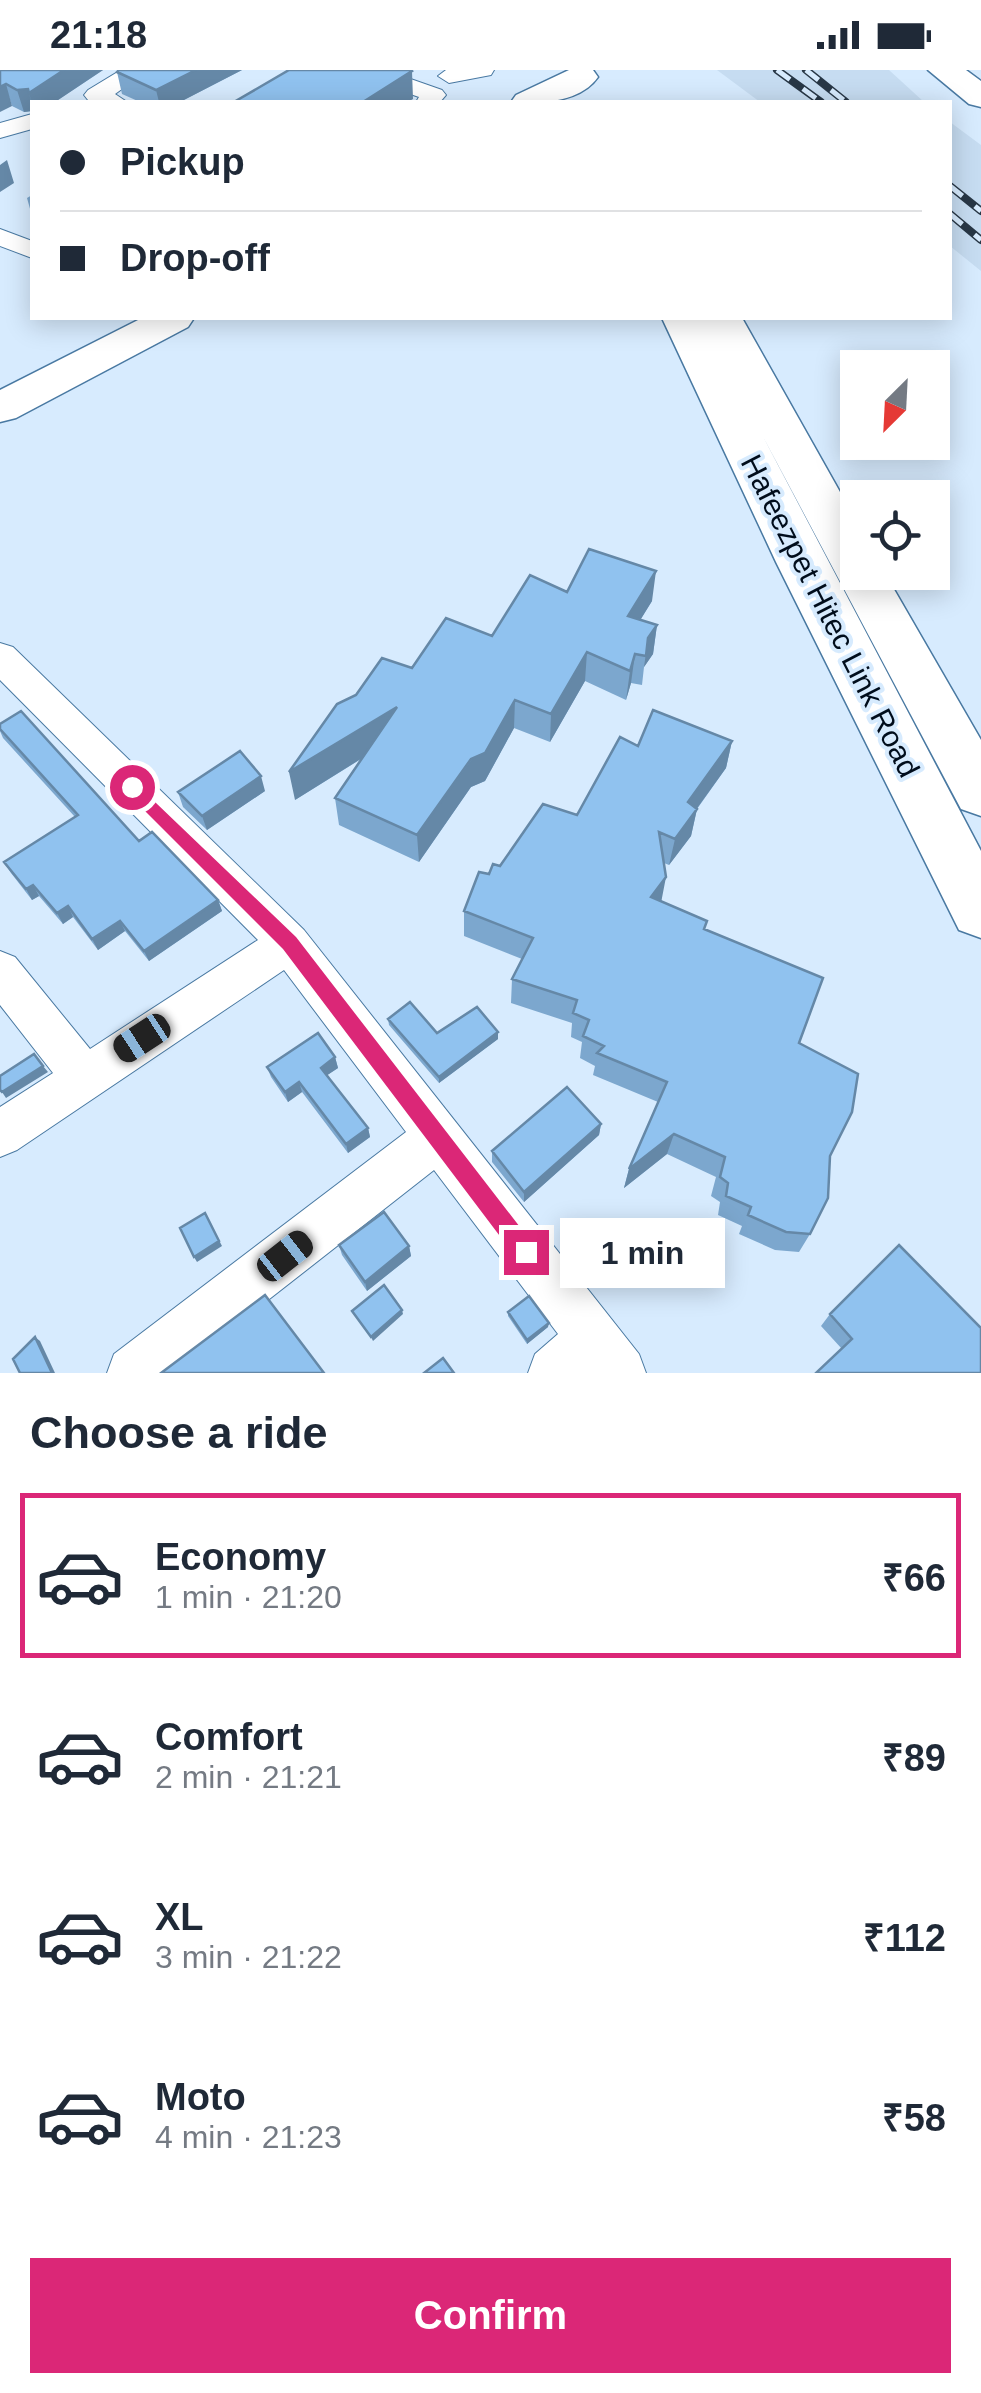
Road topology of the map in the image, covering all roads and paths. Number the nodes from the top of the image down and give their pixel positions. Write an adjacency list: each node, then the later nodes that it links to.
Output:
1 (136, 70): 10 (street)
2 (364, 70): 11 (street)
3 (483, 70): 6 (street)
4 (945, 70): 9 (main road)
5 (971, 70): 7 (main road)
6 (447, 73): 12 (street)
7 (981, 77)
8 (574, 84): 13 (main road)
9 (981, 97)
10 (98, 100)
11 (429, 100)
12 (438, 100)
13 (533, 100)
14 (30, 122): 15 (street)
15 (0, 131)
16 (30, 219): 17 (street)
17 (2, 237): 18 (street)
18 (30, 249)
19 (115, 320): 23 (main road)
20 (169, 320): 24 (main road)
21 (684, 320): 29 (main road, Hafeezpet Hitec Link Road)
22 (723, 320): 25 (main road, Hafeezpet Hitec Link Road)
23 (0, 382)
24 (0, 408)
25 (840, 538)
26 (869, 590): 28 (main road, Hafeezpet Hitec Link Road)
27 (0, 657): 30 (street)
28 (981, 792)
29 (981, 912)
30 (289, 943): 32 (street); 34 (street)
31 (0, 971): 32 (street)
32 (83, 1076): 33 (street)
33 (0, 1134)
34 (437, 1138): 35 (street); 36 (street)
35 (606, 1355): 37 (street)
36 (133, 1373)
37 (554, 1373)

